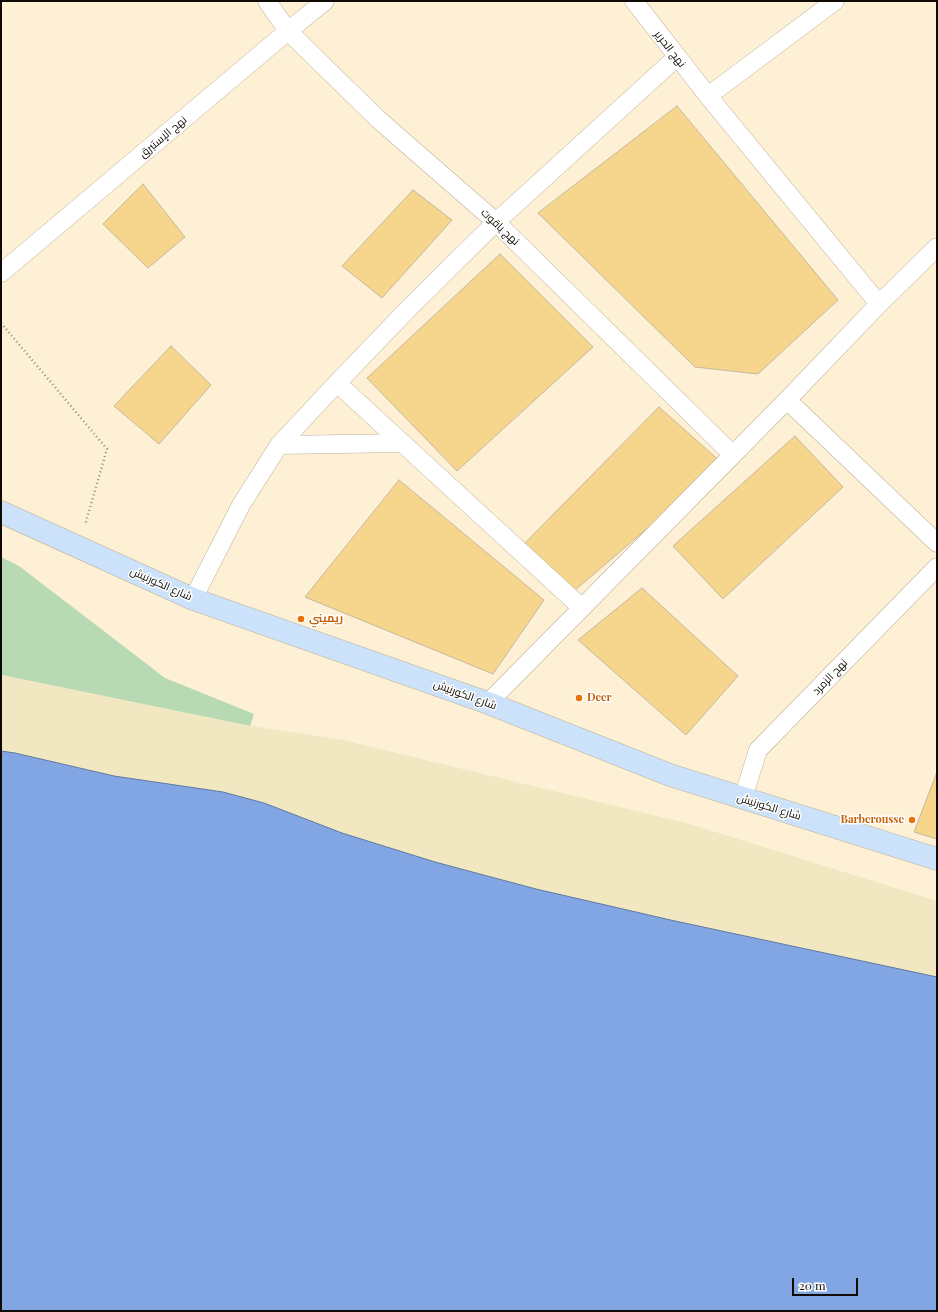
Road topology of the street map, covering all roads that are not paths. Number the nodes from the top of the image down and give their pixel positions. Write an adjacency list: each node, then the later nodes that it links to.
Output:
1 (267, 1): 5 (street, نهج ياقوت)
2 (326, 1): 5 (street, نهج الإستبرق)
3 (634, 1): 6 (street, نهج الحرير)
4 (835, 1): 7 (street)
5 (288, 31): 8 (street, نهج ياقوت); 10 (street, نهج الإستبرق)
6 (676, 57): 7 (street, نهج الحرير); 8 (street)
7 (708, 96): 11 (street, نهج الحرير)
8 (496, 222): 12 (street); 16 (street, نهج ياقوت)
9 (937, 247): 11 (street)
10 (1, 273)
11 (879, 304): 13 (street)
12 (337, 383): 14 (street); 15 (street)
13 (787, 400): 16 (street); 18 (street)
14 (403, 443): 15 (street); 21 (street)
15 (279, 445): 20 (street)
16 (733, 455): 21 (street)
17 (1, 512): 20 (main road, شارع الكورنيش)
18 (937, 542)
19 (937, 567): 23 (street, نهج الزمرد)
20 (193, 599): 22 (main road, شارع الكورنيش)
21 (582, 608): 22 (street)
22 (488, 703): 23 (main road, شارع الكورنيش)
23 (743, 798): 24 (main road, شارع الكورنيش)
24 (937, 859)

